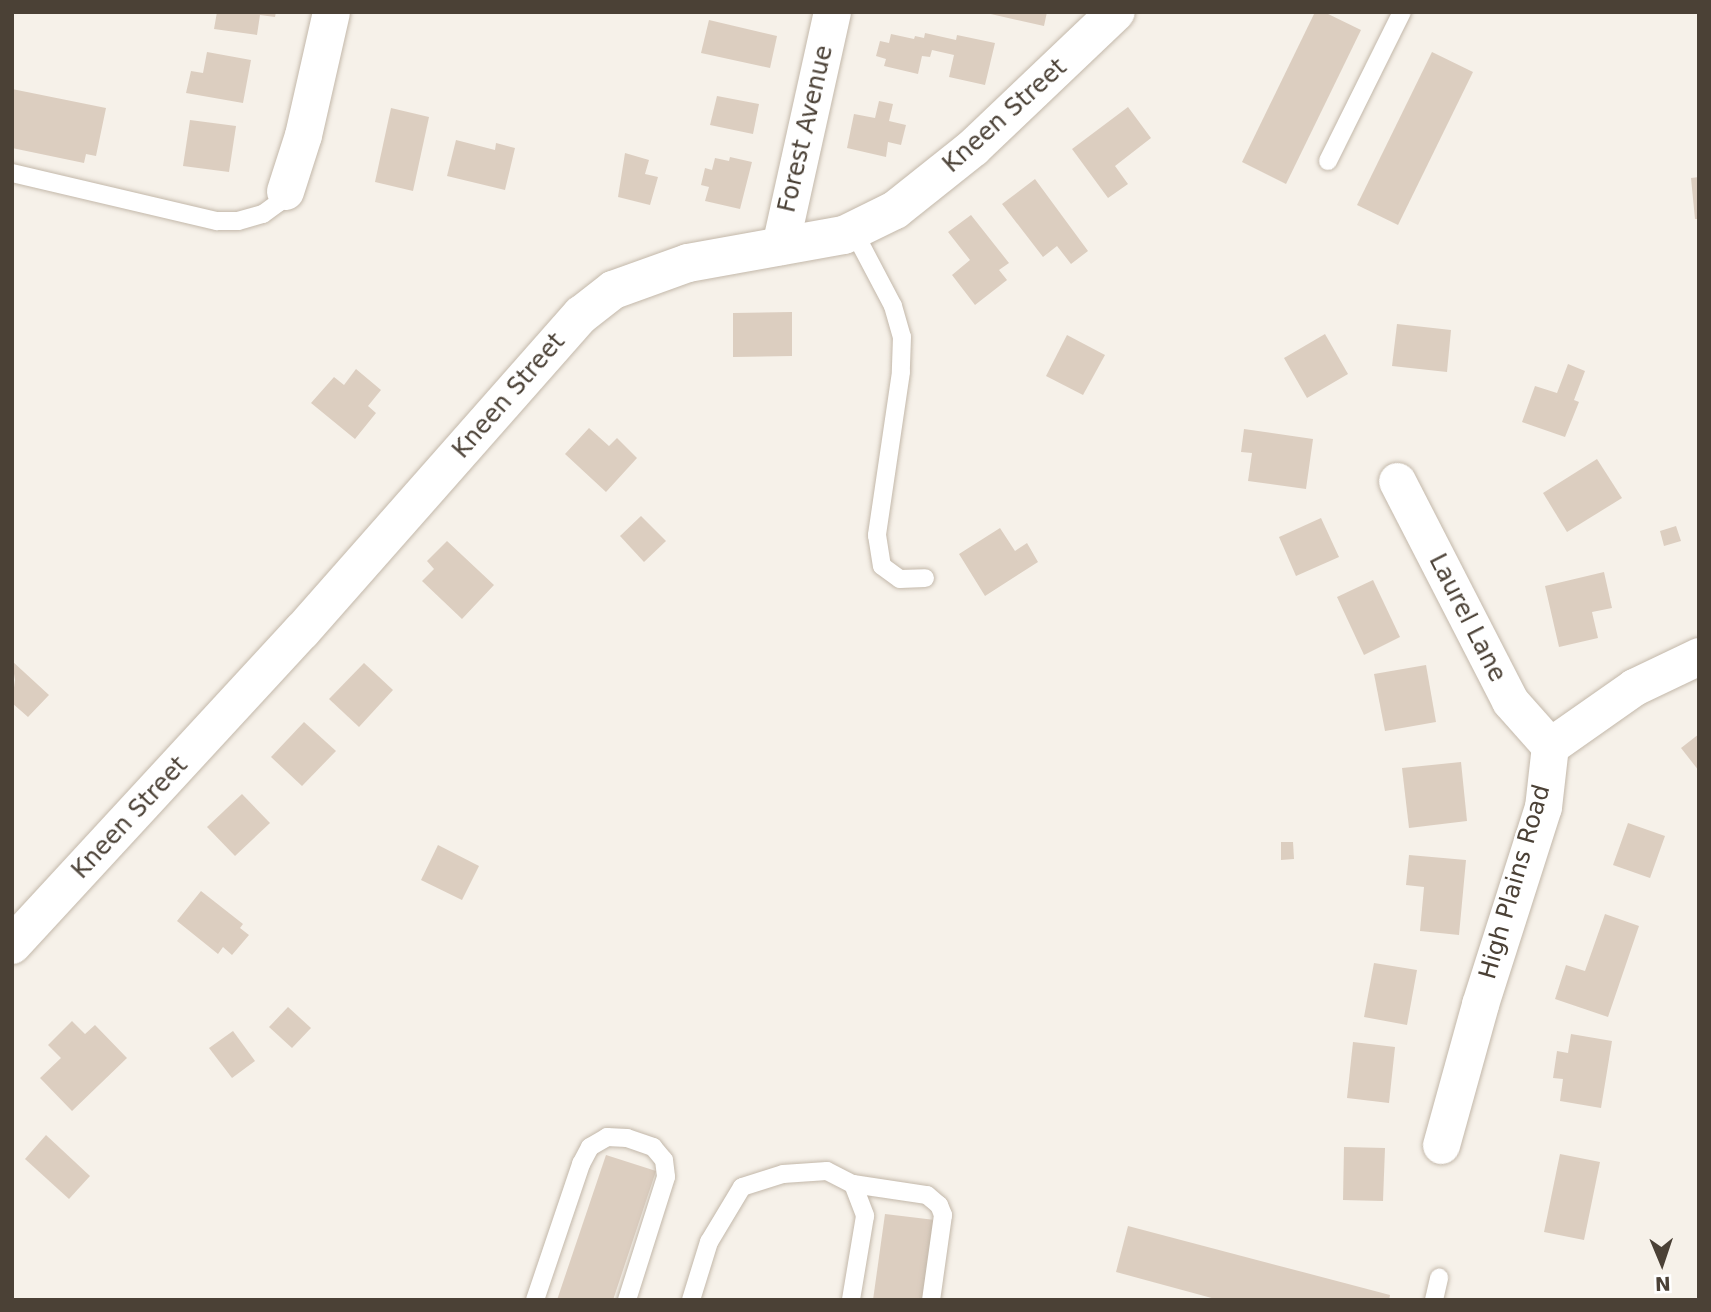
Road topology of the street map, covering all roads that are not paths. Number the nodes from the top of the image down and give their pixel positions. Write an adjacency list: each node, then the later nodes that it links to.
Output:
1 (331, 12): 7 (street)
2 (832, 12): 9 (street, Forest Avenue)
3 (1116, 12): 8 (street, Kneen Street)
4 (1402, 12): 5 (lane)
5 (1328, 161)
6 (12, 173): 7 (lane)
7 (285, 191)
8 (853, 230): 9 (street, Kneen Street); 11 (lane)
9 (779, 246): 14 (street, Kneen Street)
10 (1397, 481): 13 (street, Laurel Lane)
11 (925, 578)
12 (1699, 656): 13 (street)
13 (1550, 746): 15 (street, High Plains Road)
14 (12, 945)
15 (1441, 1145)
16 (853, 1184): 20 (lane); 21 (lane); 22 (lane)
17 (1439, 1278): 23 (lane)
18 (535, 1300): 19 (lane)
19 (627, 1300)
20 (691, 1300)
21 (850, 1300)
22 (931, 1300)
23 (1434, 1300)

